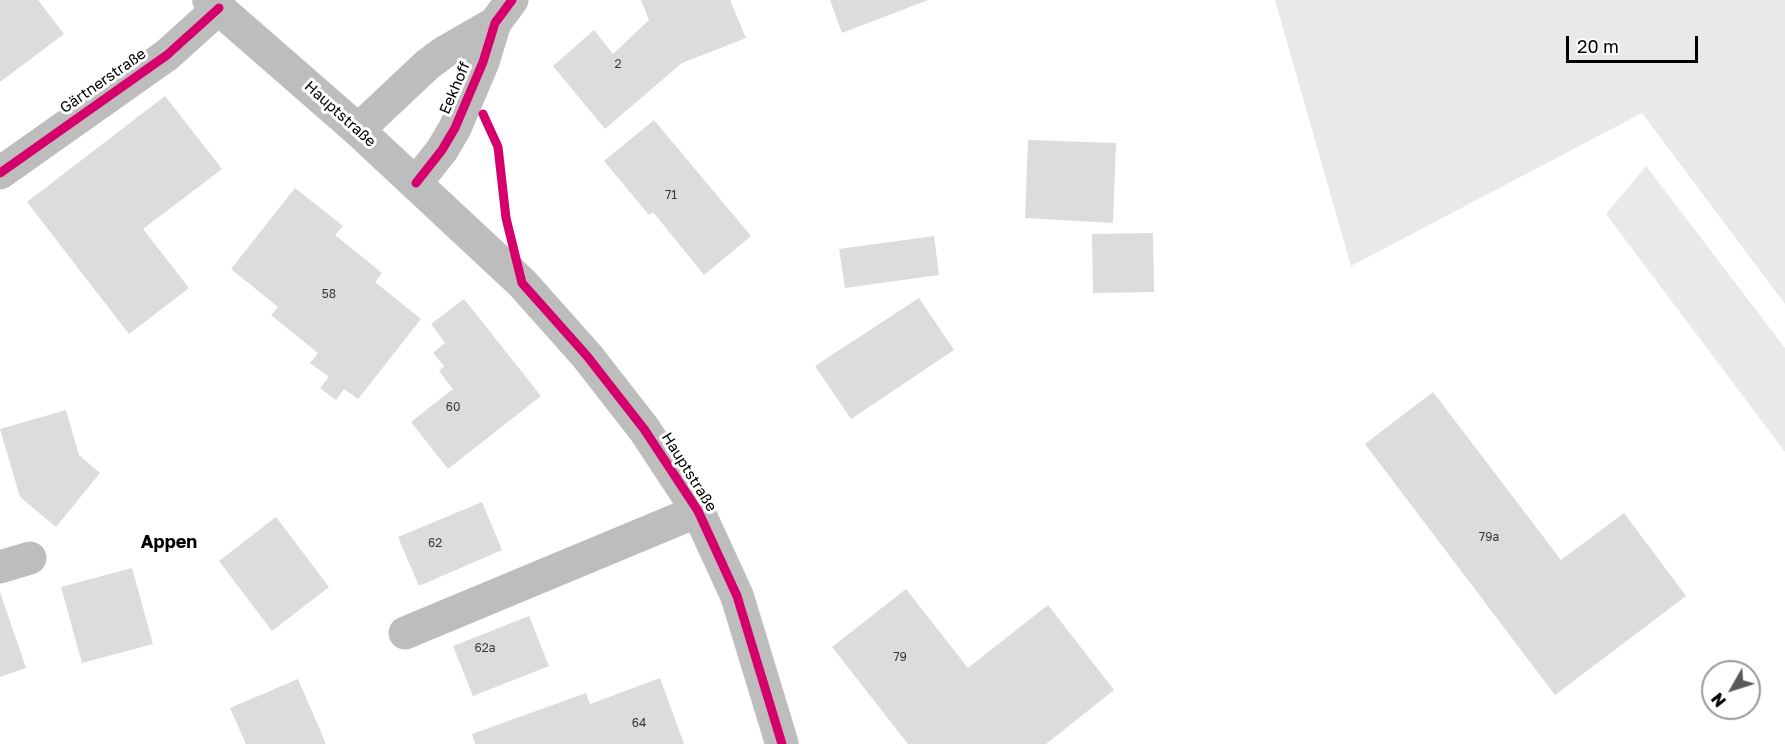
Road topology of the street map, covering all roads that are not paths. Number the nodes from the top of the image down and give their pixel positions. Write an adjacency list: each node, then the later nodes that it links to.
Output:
1 (214, 4): 3 (main road, Hauptstraße); 4 (main road, Gärtnerstraße)
2 (504, 12): 3 (main road, Eekhoff); 5 (main road, Eekhoff)
3 (358, 130): 5 (main road, Hauptstraße)
4 (0, 173)
5 (416, 183): 6 (main road, Hauptstraße)
6 (698, 511): 7 (main road); 8 (main road, Hauptstraße)
7 (405, 633)
8 (778, 743)

